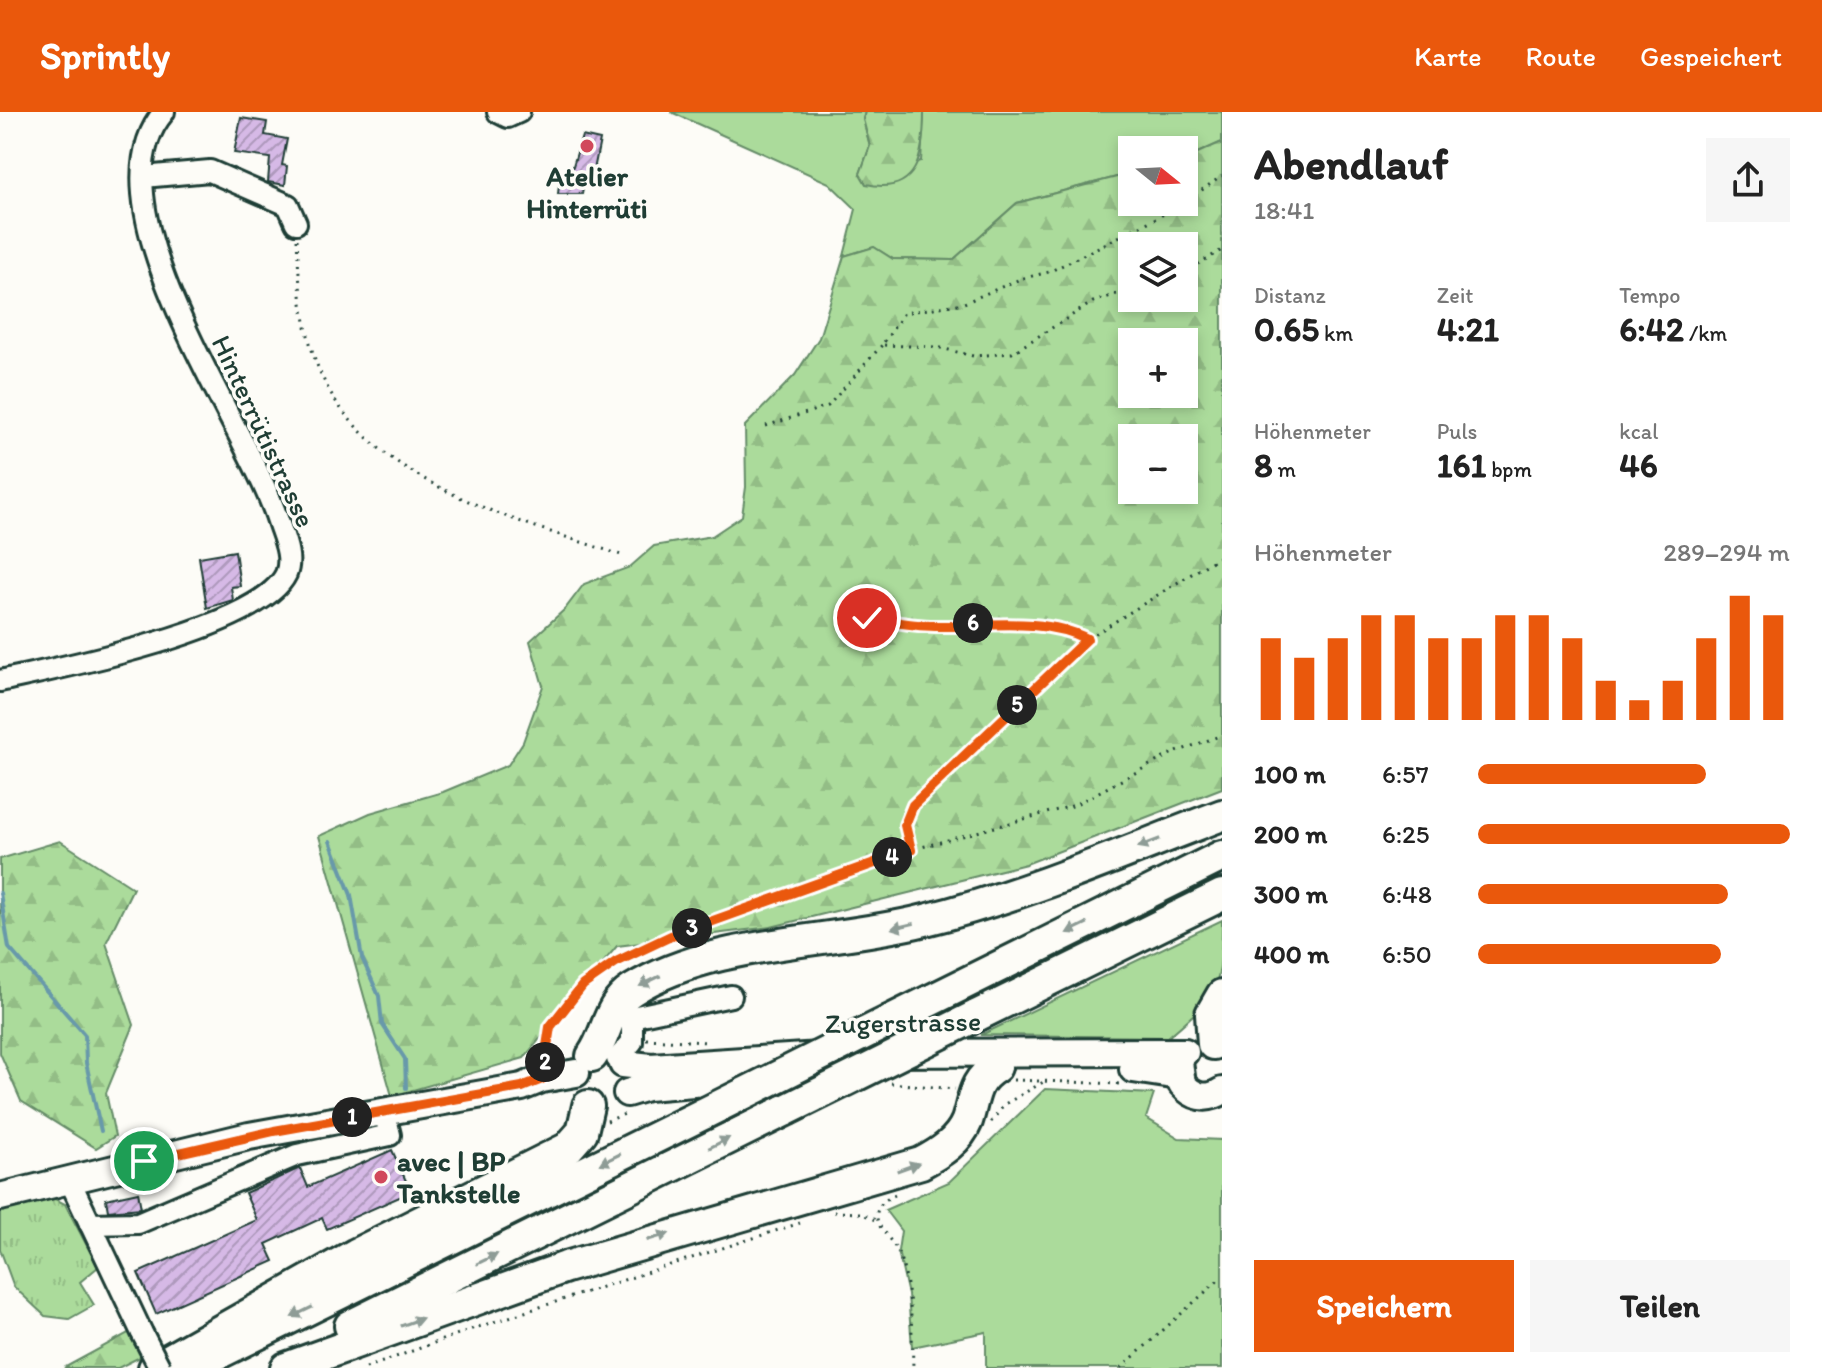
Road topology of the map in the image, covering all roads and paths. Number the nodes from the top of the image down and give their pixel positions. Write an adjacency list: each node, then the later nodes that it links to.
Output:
1 (164, 112): 5 (street, Hinterrütistrasse)
2 (498, 112): 3 (street)
3 (519, 112)
4 (1222, 176): 10 (path)
5 (143, 177): 6 (street); 16 (street, Hinterrütistrasse)
6 (296, 223): 12 (path)
7 (1222, 250): 8 (path)
8 (1198, 264)
9 (1118, 294): 10 (path)
10 (882, 345): 11 (path)
11 (766, 426)
12 (621, 555)
13 (1222, 555): 15 (path)
14 (867, 618): 15 (path)
15 (1087, 639): 19 (path)
16 (0, 681)
17 (1222, 735): 19 (path)
18 (1222, 815): 26 (highway, one-way to 26)
19 (911, 850): 27 (path)
20 (1222, 856): 41 (highway, one-way to 41, bridge)
21 (1222, 895): 42 (highway, one-way to 21, bridge)
22 (1222, 995): 24 (highway)
23 (731, 996): 26 (street)
24 (1200, 1055): 25 (main road, Zugerstrasse); 26 (main road, Zugerstrasse); 28 (main road, Zugerstrasse)
25 (1003, 1073): 29 (main road, Zugerstrasse); 31 (path); 43 (highway, one-way to 25)
26 (595, 1074): 27 (main road, Zugerstrasse); 29 (main road); 29 (main road, Zugerstrasse); 40 (highway)
27 (532, 1083): 30 (main road, Zugerstrasse)
28 (1222, 1091)
29 (627, 1093)
30 (384, 1111): 32 (main road, Zugerstrasse); 38 (street)
31 (989, 1125)
32 (69, 1179): 34 (main road, Zugerstrasse); 38 (street)
33 (906, 1191): 36 (path)
34 (0, 1197)
35 (828, 1213): 36 (path)
36 (877, 1221): 45 (path)
37 (801, 1222): 44 (path)
38 (90, 1224): 40 (street, bridge)
39 (1222, 1277): 46 (path)
40 (157, 1368)
41 (189, 1368)
42 (266, 1368)
43 (286, 1368)
44 (366, 1368)
45 (913, 1368)
46 (1121, 1368)

